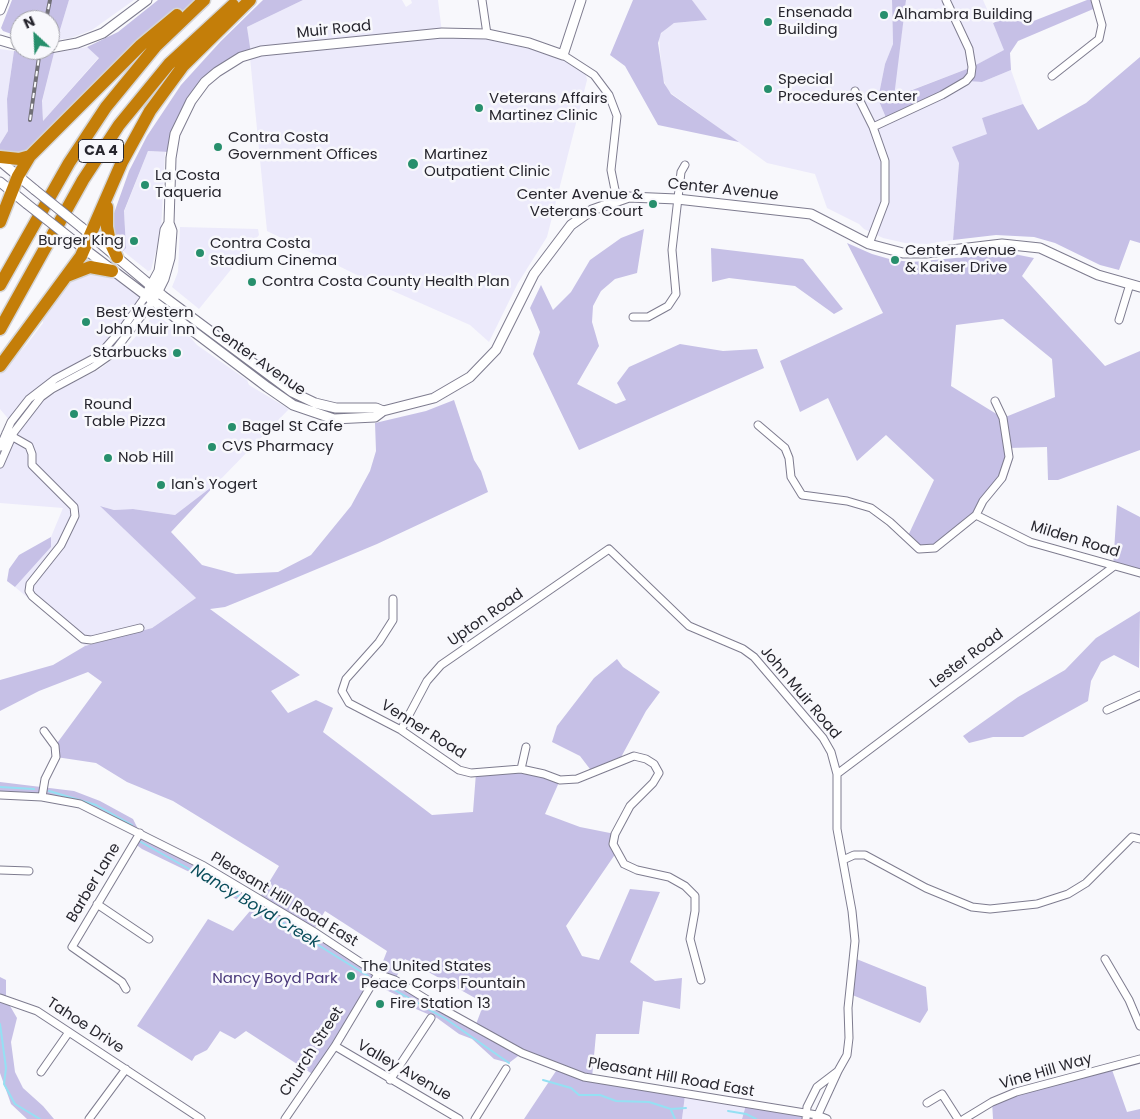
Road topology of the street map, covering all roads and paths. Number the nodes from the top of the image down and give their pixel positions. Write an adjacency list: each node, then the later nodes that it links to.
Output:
1 (4, 0): 11 (street)
2 (147, 0): 13 (street)
3 (200, 0): 18 (highway)
4 (204, 0): 36 (highway, CA 4)
5 (238, 0): 42 (highway, CA 4)
6 (250, 0): 25 (highway)
7 (482, 0): 12 (street)
8 (581, 0): 14 (street)
9 (946, 0): 17 (street)
10 (1094, 0): 15 (street)
11 (0, 10)
12 (487, 34): 14 (street, Muir Road); 38 (street, Muir Road)
13 (60, 47)
14 (563, 55): 27 (street)
15 (1052, 76)
16 (855, 91): 17 (street)
17 (873, 127): 30 (street)
18 (30, 156): 19 (highway); 22 (highway)
19 (0, 157)
20 (0, 161): 22 (street, Center Avenue)
21 (685, 165): 26 (street)
22 (18, 176): 24 (highway); 29 (street, Center Avenue, bridge)
23 (0, 182): 24 (street, Center Avenue)
24 (12, 192): 28 (highway); 31 (street, Center Avenue, bridge)
25 (107, 199): 29 (highway); 32 (highway)
26 (677, 199): 27 (street, Center Avenue); 30 (street, Center Avenue); 40 (street)
27 (617, 200): 45 (street, Center Avenue)
28 (0, 222)
29 (92, 235): 31 (highway); 32 (street, Center Avenue)
30 (869, 244): 35 (street, Center Avenue)
31 (85, 250): 33 (street, Center Avenue); 34 (highway)
32 (117, 257): 38 (street, Center Avenue)
33 (112, 272): 34 (highway); 39 (street, Center Avenue)
34 (67, 276): 43 (highway)
35 (1130, 284): 37 (street, Center Avenue); 41 (street)
36 (0, 286)
37 (1140, 287)
38 (155, 289): 39 (street, Muir Road); 45 (street, Center Avenue)
39 (149, 299): 45 (street, Center Avenue); 47 (street)
40 (633, 317)
41 (1118, 320)
42 (0, 329)
43 (0, 366)
44 (995, 401): 50 (street)
45 (383, 411)
46 (758, 425): 50 (street)
47 (9, 434): 48 (street); 49 (street); 55 (street)
48 (0, 447)
49 (0, 464)
50 (976, 515): 52 (street, Milden Road)
51 (609, 549): 58 (street, Upton Road); 62 (street, John Muir Road)
52 (1113, 567): 53 (street, Milden Road); 62 (street, Lester Road)
53 (1140, 573)
54 (393, 599): 58 (street, Venner Road)
55 (140, 628)
56 (1140, 695): 57 (street)
57 (1107, 710)
58 (401, 730): 61 (street, Venner Road)
59 (44, 731): 64 (street)
60 (526, 747): 61 (street)
61 (521, 769): 74 (street, Venner Road)
62 (837, 774): 67 (street, John Muir Road)
63 (0, 795): 64 (street, Pleasant Hill Road East)
64 (42, 797): 65 (street, Pleasant Hill Road East)
65 (140, 833): 70 (street, Barber Lane); 73 (street, Pleasant Hill Road East)
66 (1140, 839): 67 (street)
67 (843, 860): 84 (street, John Muir Road)
68 (0, 870): 69 (street)
69 (29, 871)
70 (97, 904): 71 (street); 75 (street, Barber Lane)
71 (149, 939)
72 (1106, 959): 78 (street)
73 (378, 974): 80 (street, Church Street); 88 (street, Pleasant Hill Road East)
74 (701, 980)
75 (126, 989)
76 (0, 998): 79 (street, Tahoe Drive)
77 (431, 1018): 86 (street)
78 (1140, 1026)
79 (69, 1032): 82 (street, Tahoe Drive); 85 (street)
80 (335, 1046): 86 (street, Valley Avenue); 92 (street, Church Street)
81 (1140, 1059): 97 (street, Vine Hill Way)
82 (126, 1069): 90 (street); 91 (street, Tahoe Drive)
83 (506, 1069): 94 (street)
84 (838, 1071): 88 (street); 89 (street, John Muir Road)
85 (41, 1072)
86 (390, 1080): 93 (street, Valley Avenue)
87 (927, 1103): 96 (street)
88 (807, 1116): 89 (street)
89 (816, 1117): 95 (street)
90 (89, 1119)
91 (201, 1119)
92 (285, 1119)
93 (460, 1119)
94 (475, 1119)
95 (827, 1119)
96 (958, 1119)
97 (964, 1119)

